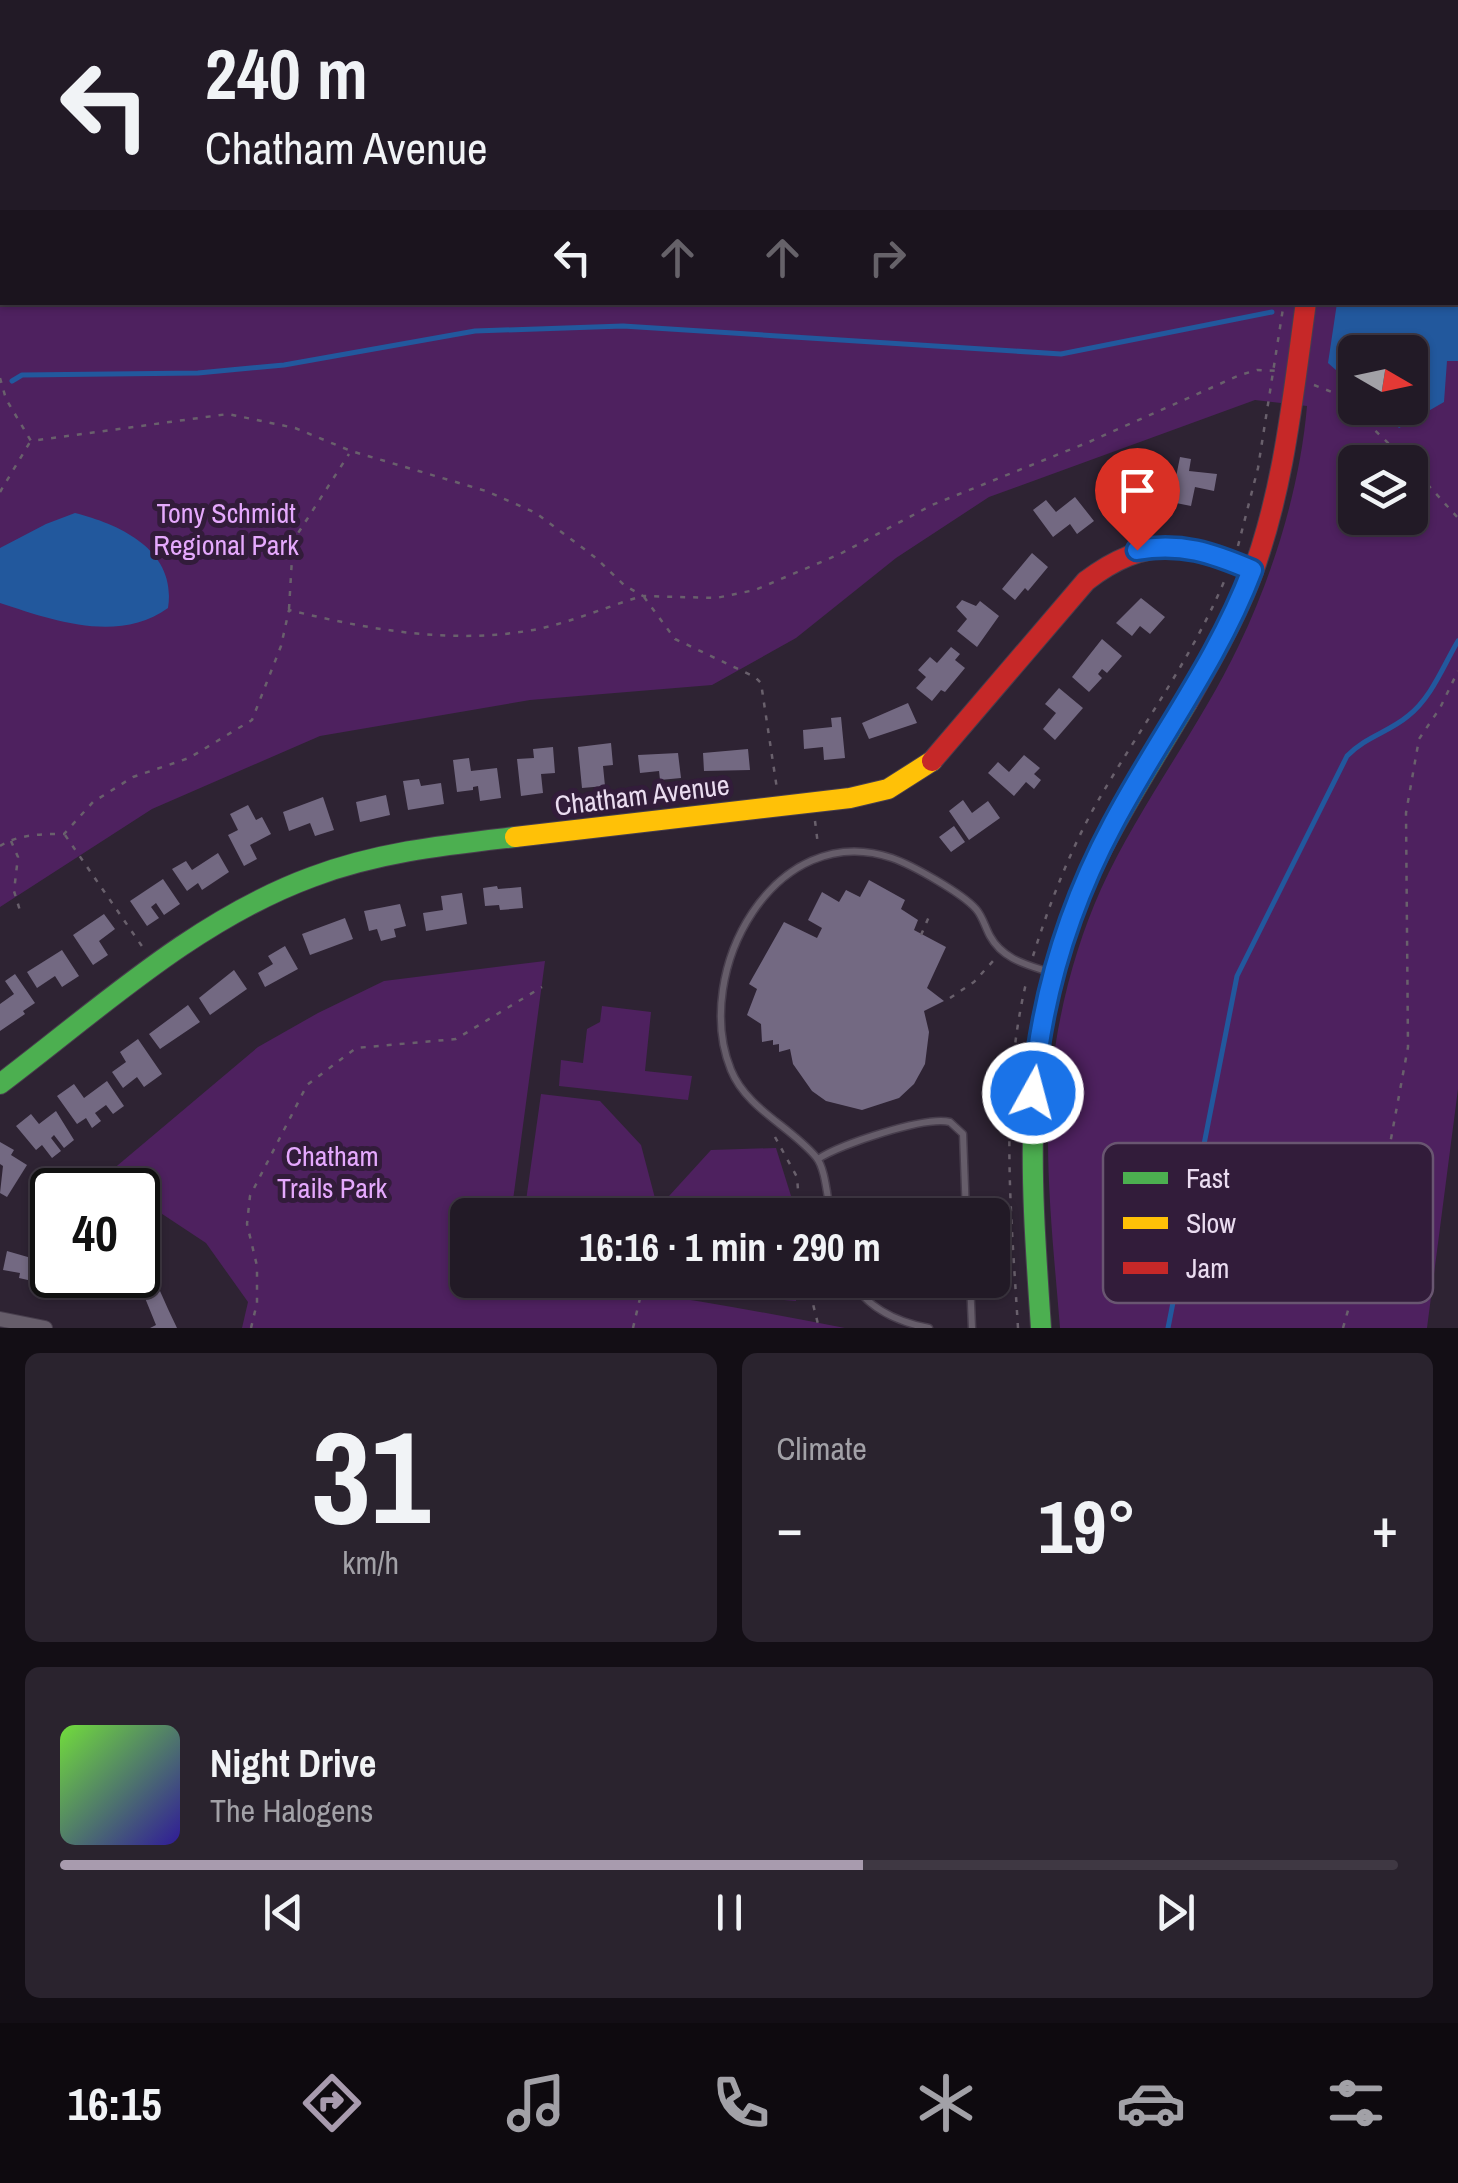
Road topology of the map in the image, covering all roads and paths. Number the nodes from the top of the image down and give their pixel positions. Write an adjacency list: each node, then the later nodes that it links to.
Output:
1 (1283, 305): 3 (path)
2 (1306, 305): 13 (street)
3 (1272, 369): 12 (path); 15 (path)
4 (0, 378): 6 (path)
5 (1312, 384): 7 (path)
6 (31, 441): 8 (path); 10 (path)
7 (1389, 445)
8 (351, 452): 15 (path); 16 (path)
9 (1428, 485): 11 (path)
10 (0, 492)
11 (1458, 518)
12 (1240, 541)
13 (1252, 570): 18 (street, Chatham Avenue); 30 (street)
14 (1226, 577): 27 (path)
15 (643, 596): 16 (path); 18 (path)
16 (289, 610): 20 (path)
17 (1458, 670): 35 (path)
18 (779, 806): 29 (street, Chatham Avenue)
19 (815, 820): 22 (path)
20 (64, 834): 21 (path); 29 (path)
21 (11, 840): 23 (path); 25 (path)
22 (818, 844)
23 (0, 846)
24 (931, 912): 26 (path)
25 (21, 914)
26 (921, 935)
27 (1036, 948)
28 (993, 960): 32 (path)
29 (157, 967): 33 (street, Chatham Avenue)
30 (1052, 973): 36 (lane); 54 (street)
31 (542, 987): 48 (path)
32 (950, 998)
33 (0, 1084)
34 (775, 1135): 37 (path)
35 (1390, 1143)
36 (818, 1159): 38 (lane); 39 (lane)
37 (799, 1198)
38 (827, 1198)
39 (965, 1198)
40 (640, 1298): 49 (path)
41 (812, 1298): 50 (path)
42 (865, 1298): 51 (lane)
43 (971, 1298): 52 (lane)
44 (1349, 1303): 55 (path)
45 (1017, 1311): 53 (path)
46 (0, 1319): 47 (street)
47 (45, 1328)
48 (251, 1328)
49 (633, 1328)
50 (819, 1328)
51 (929, 1328)
52 (972, 1328)
53 (1018, 1328)
54 (1041, 1328)
55 (1342, 1328)

